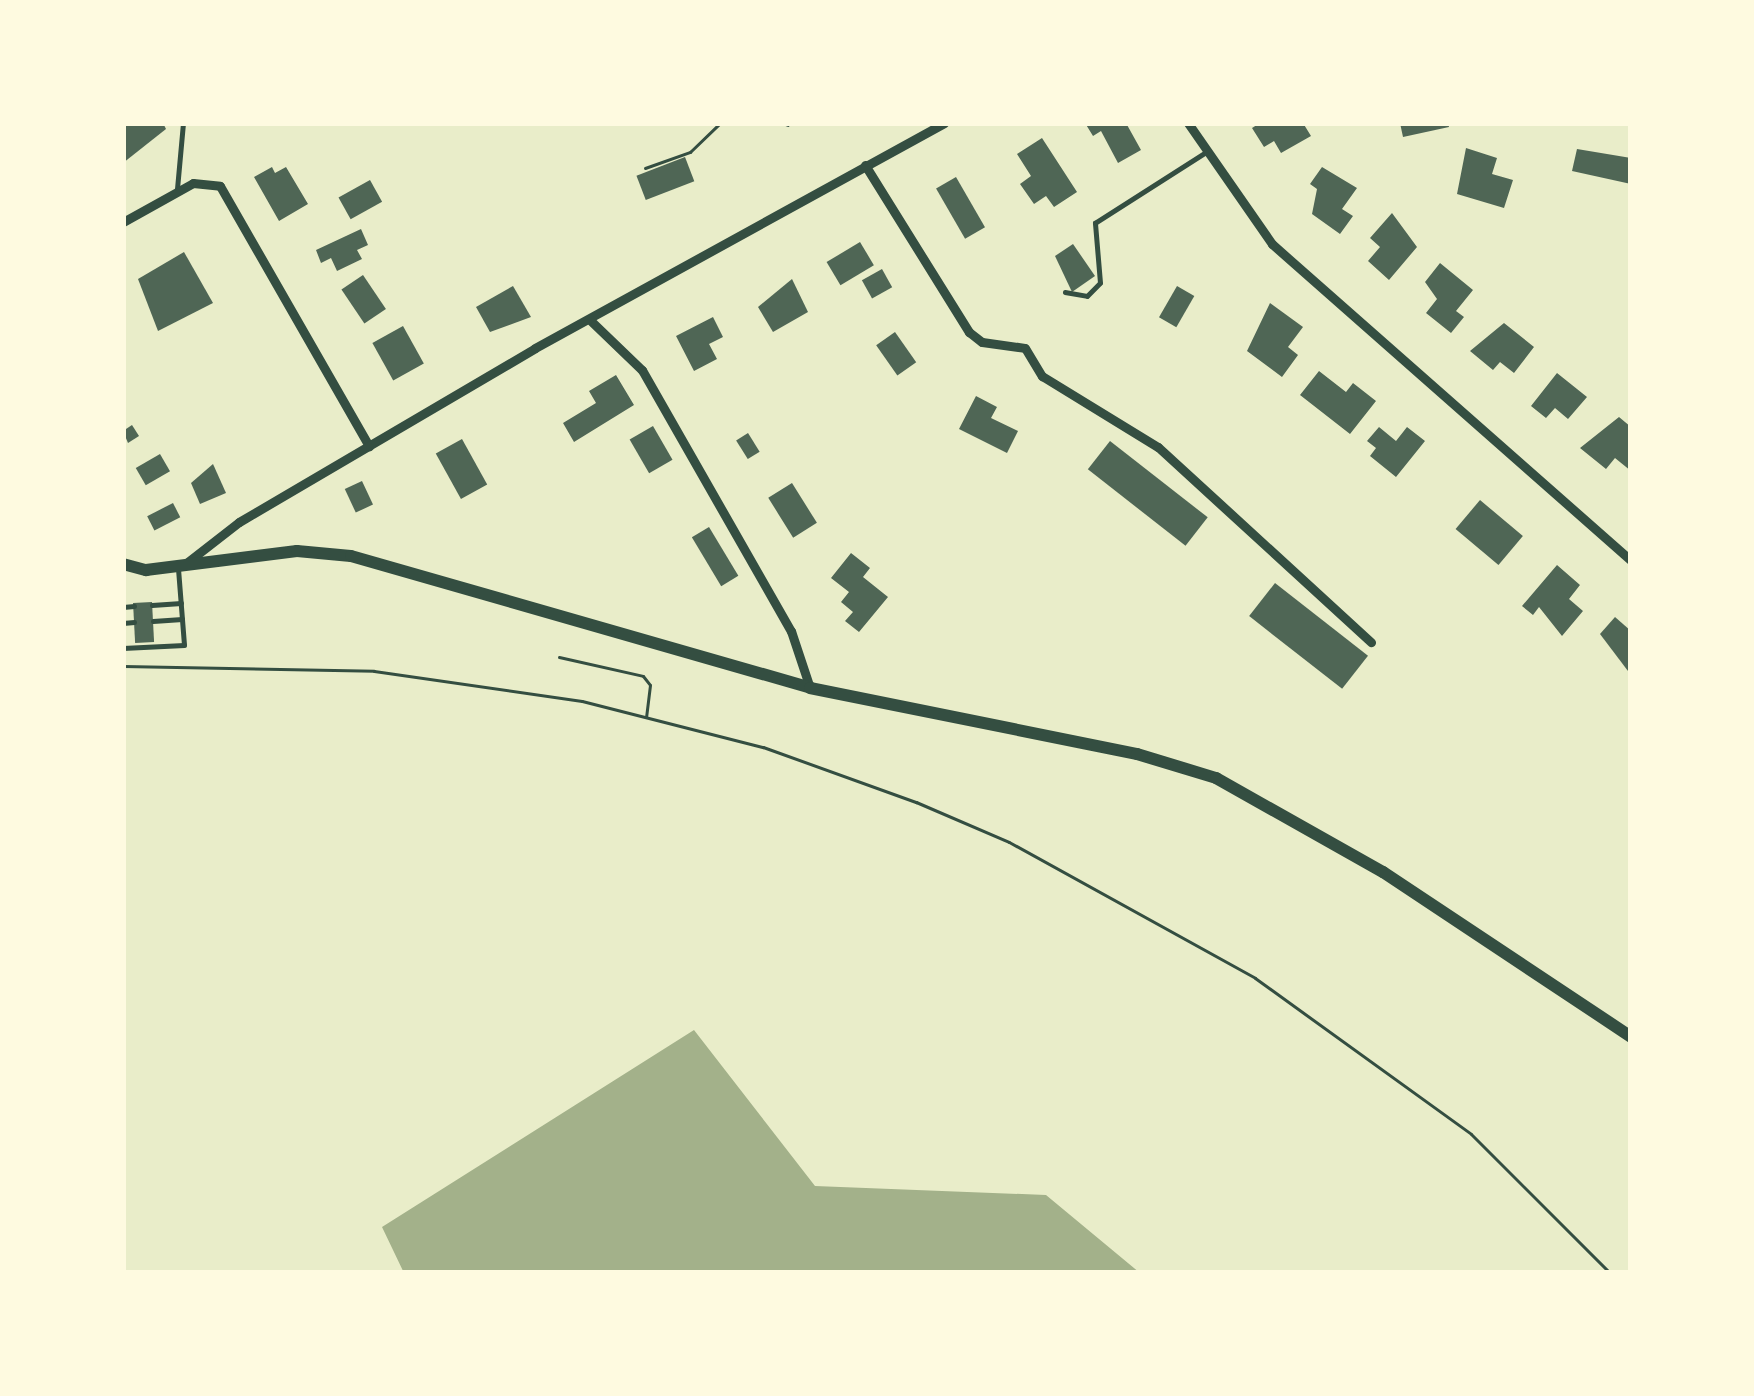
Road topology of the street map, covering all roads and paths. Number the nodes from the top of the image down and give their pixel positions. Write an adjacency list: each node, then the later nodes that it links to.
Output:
1 (183, 123): 8 (lane)
2 (720, 123): 7 (path)
3 (944, 123): 6 (street)
4 (1188, 123): 5 (street)
5 (1206, 152): 10 (lane); 13 (street)
6 (866, 165): 11 (street); 24 (street)
7 (645, 168)
8 (177, 190): 9 (street); 12 (street)
9 (123, 222)
10 (1065, 292)
11 (590, 321): 12 (street); 28 (street)
12 (369, 446): 15 (street)
13 (1631, 560)
14 (124, 565): 15 (street)
15 (182, 565): 16 (lane); 28 (street)
16 (181, 603): 17 (lane); 20 (lane)
17 (152, 605)
18 (123, 607): 19 (lane)
19 (134, 607)
20 (182, 620): 21 (lane); 25 (lane)
21 (153, 621)
22 (134, 622): 23 (lane)
23 (123, 623)
24 (1371, 641)
25 (123, 648)
26 (559, 657): 29 (path)
27 (123, 666): 29 (path)
28 (810, 688): 30 (street)
29 (646, 717): 31 (path)
30 (1631, 1037)
31 (1610, 1273)

